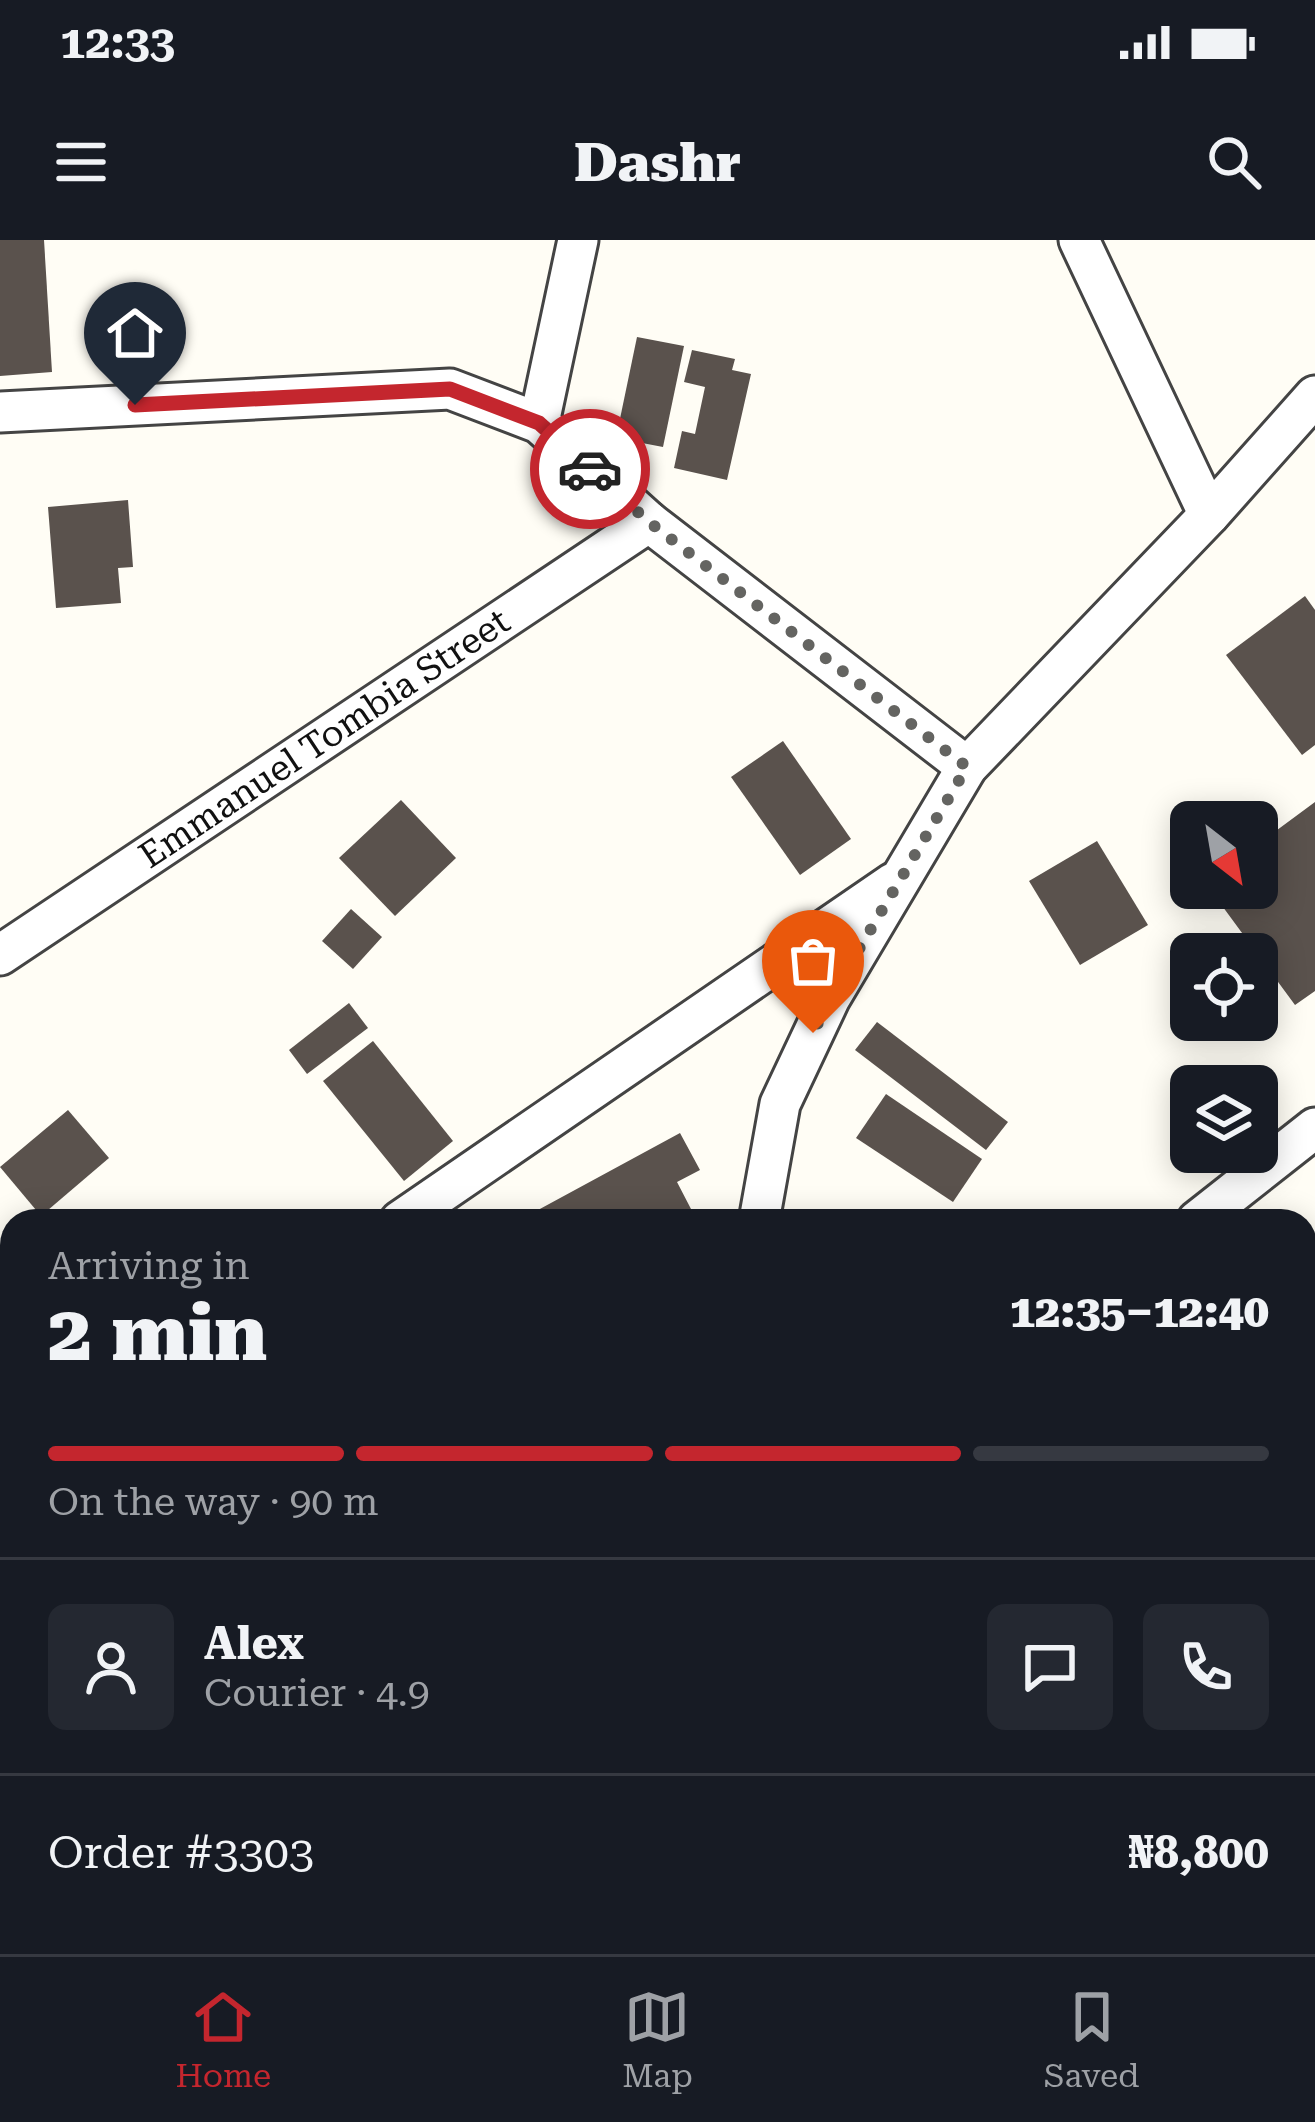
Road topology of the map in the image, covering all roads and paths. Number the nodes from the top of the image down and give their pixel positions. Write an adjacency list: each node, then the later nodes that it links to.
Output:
1 (578, 240): 5 (street)
2 (1079, 240): 6 (street)
3 (1311, 411): 6 (street)
4 (0, 412): 5 (street)
5 (539, 423): 7 (street)
6 (1209, 515): 8 (street)
7 (649, 522): 8 (street); 10 (street, Emmanuel Tombia Street)
8 (967, 767): 9 (street)
9 (902, 877): 12 (street); 13 (street)
10 (0, 955)
11 (1315, 1128): 14 (street)
12 (418, 1209)
13 (758, 1209)
14 (1212, 1209)

